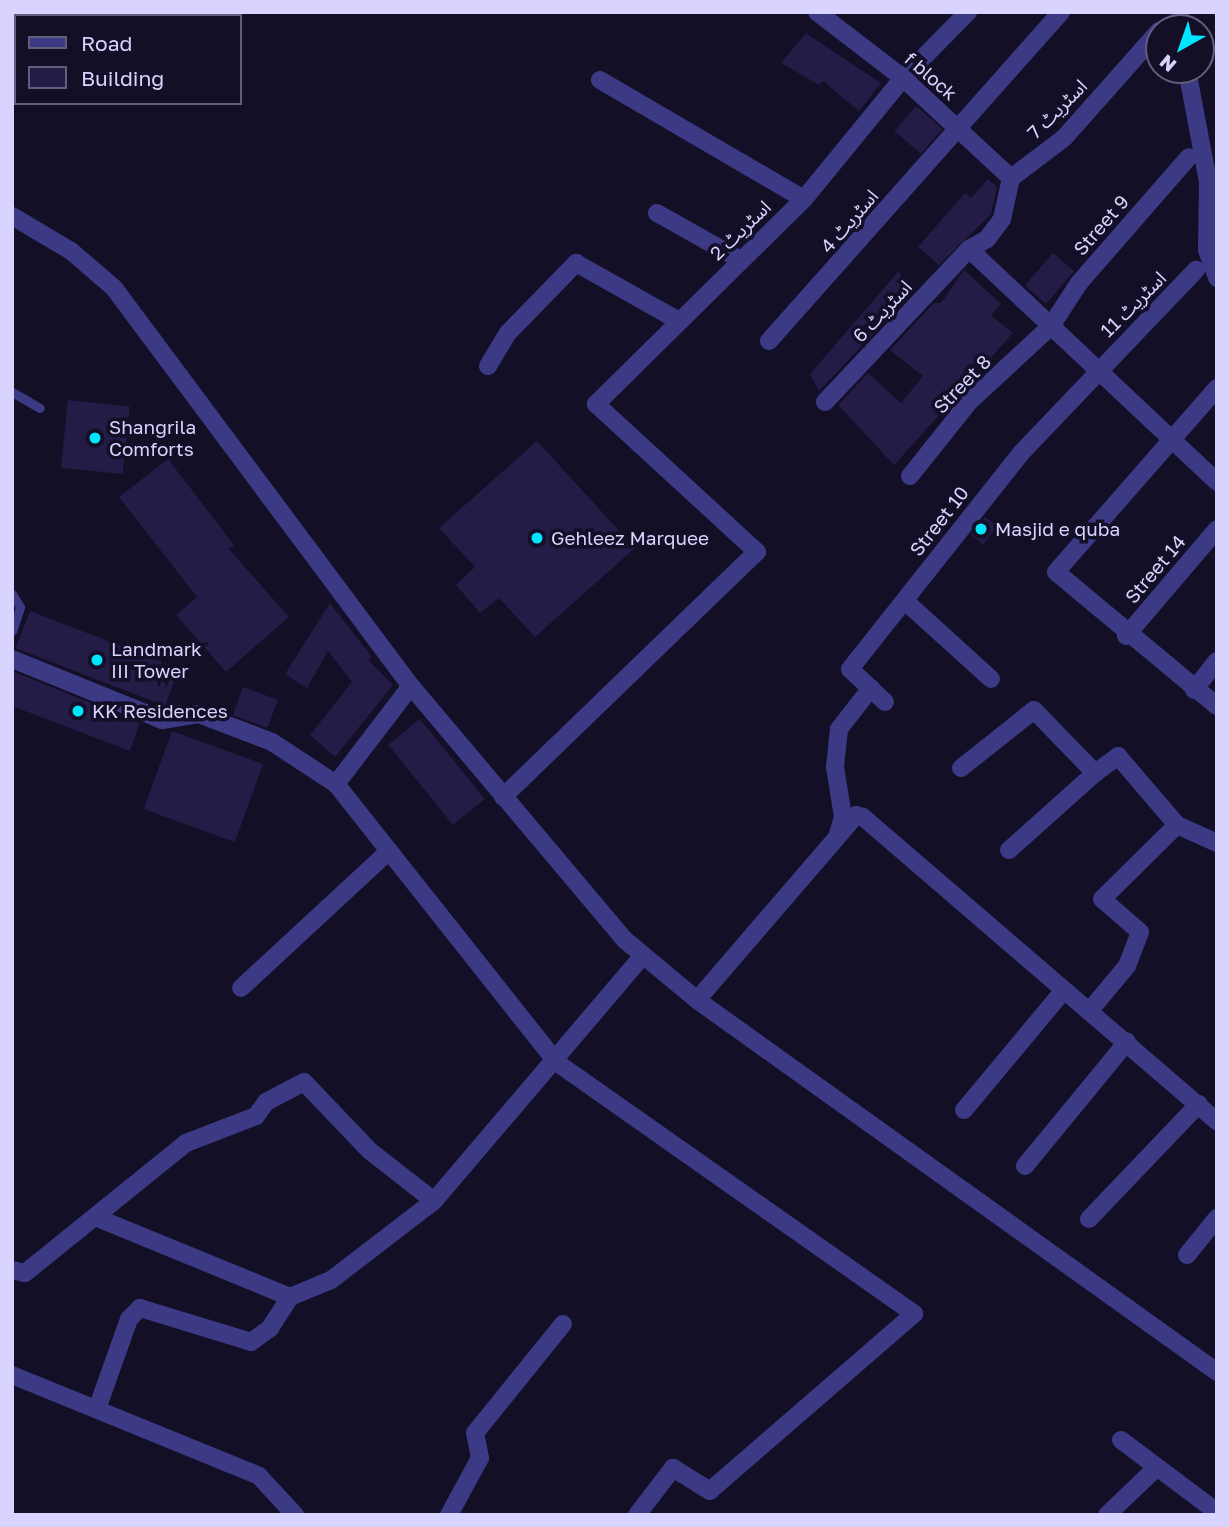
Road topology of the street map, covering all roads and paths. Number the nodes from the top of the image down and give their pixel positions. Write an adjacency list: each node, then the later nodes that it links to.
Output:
1 (968, 12): 5 (street, اسٹریٹ 2)
2 (1061, 12): 8 (street, اسٹریٹ 4)
3 (823, 14): 5 (street, f block)
4 (1145, 46): 10 (street, اسٹریٹ 7)
5 (903, 78): 8 (street, f block); 11 (street, اسٹریٹ 2)
6 (600, 80): 11 (street)
7 (1190, 84): 17 (street)
8 (957, 126): 10 (street, f block); 20 (street, اسٹریٹ 4)
9 (1189, 156): 19 (street, Street 9)
10 (1011, 178): 14 (street)
11 (804, 199): 15 (street, اسٹریٹ 2)
12 (657, 214): 15 (street)
13 (12, 216): 38 (street)
14 (969, 249): 19 (street); 25 (street, اسٹریٹ 6)
15 (739, 259): 18 (street, اسٹریٹ 2)
16 (1196, 270): 22 (street, اسٹریٹ 11)
17 (1217, 278)
18 (678, 321): 21 (street); 46 (street, اسٹریٹ 2)
19 (1051, 326): 22 (street); 28 (street, Street 8)
20 (769, 341)
21 (488, 366)
22 (1100, 368): 27 (street); 32 (street, Street 10)
23 (1217, 388): 27 (street)
24 (12, 392): 26 (lane)
25 (825, 402)
26 (40, 408)
27 (1172, 441): 29 (street); 34 (street)
28 (910, 476)
29 (1217, 482)
30 (1217, 529): 34 (street, Street 14)
31 (12, 594): 33 (lane)
32 (905, 601): 37 (street); 39 (street, Street 10)
33 (12, 630)
34 (1126, 636): 40 (street)
35 (12, 659): 45 (street)
36 (1217, 661): 40 (street)
37 (991, 679)
38 (411, 687): 45 (street); 46 (street)
39 (870, 688): 41 (street, Street 10); 48 (street)
40 (1194, 690): 42 (street)
41 (885, 702)
42 (1217, 706)
43 (961, 768): 44 (street)
44 (1095, 773): 47 (street); 50 (street)
45 (337, 785): 51 (street)
46 (503, 797): 52 (street)
47 (1177, 825): 49 (street); 56 (street)
48 (835, 841): 54 (street); 55 (street)
49 (1217, 844)
50 (1009, 850)
51 (388, 851): 53 (street); 58 (street)
52 (643, 955): 55 (street); 58 (street)
53 (241, 988)
54 (1063, 991): 56 (street); 60 (street)
55 (697, 1000): 71 (street)
56 (1091, 1009): 57 (street)
57 (1127, 1042): 59 (street); 62 (street)
58 (556, 1062): 63 (street); 79 (street)
59 (1199, 1104): 61 (street); 66 (street)
60 (964, 1110)
61 (1217, 1121)
62 (1024, 1166)
63 (434, 1201): 64 (street); 69 (street)
64 (95, 1217): 68 (street); 69 (street)
65 (1217, 1218): 67 (street)
66 (1089, 1219)
67 (1187, 1255)
68 (12, 1270)
69 (290, 1297): 73 (street)
70 (563, 1324): 78 (street)
71 (1217, 1372)
72 (12, 1375): 73 (street)
73 (97, 1409): 77 (street)
74 (1121, 1440): 75 (street)
75 (1156, 1468): 76 (street); 80 (street)
76 (1217, 1512)
77 (295, 1515)
78 (449, 1515)
79 (637, 1515)
80 (1107, 1515)

